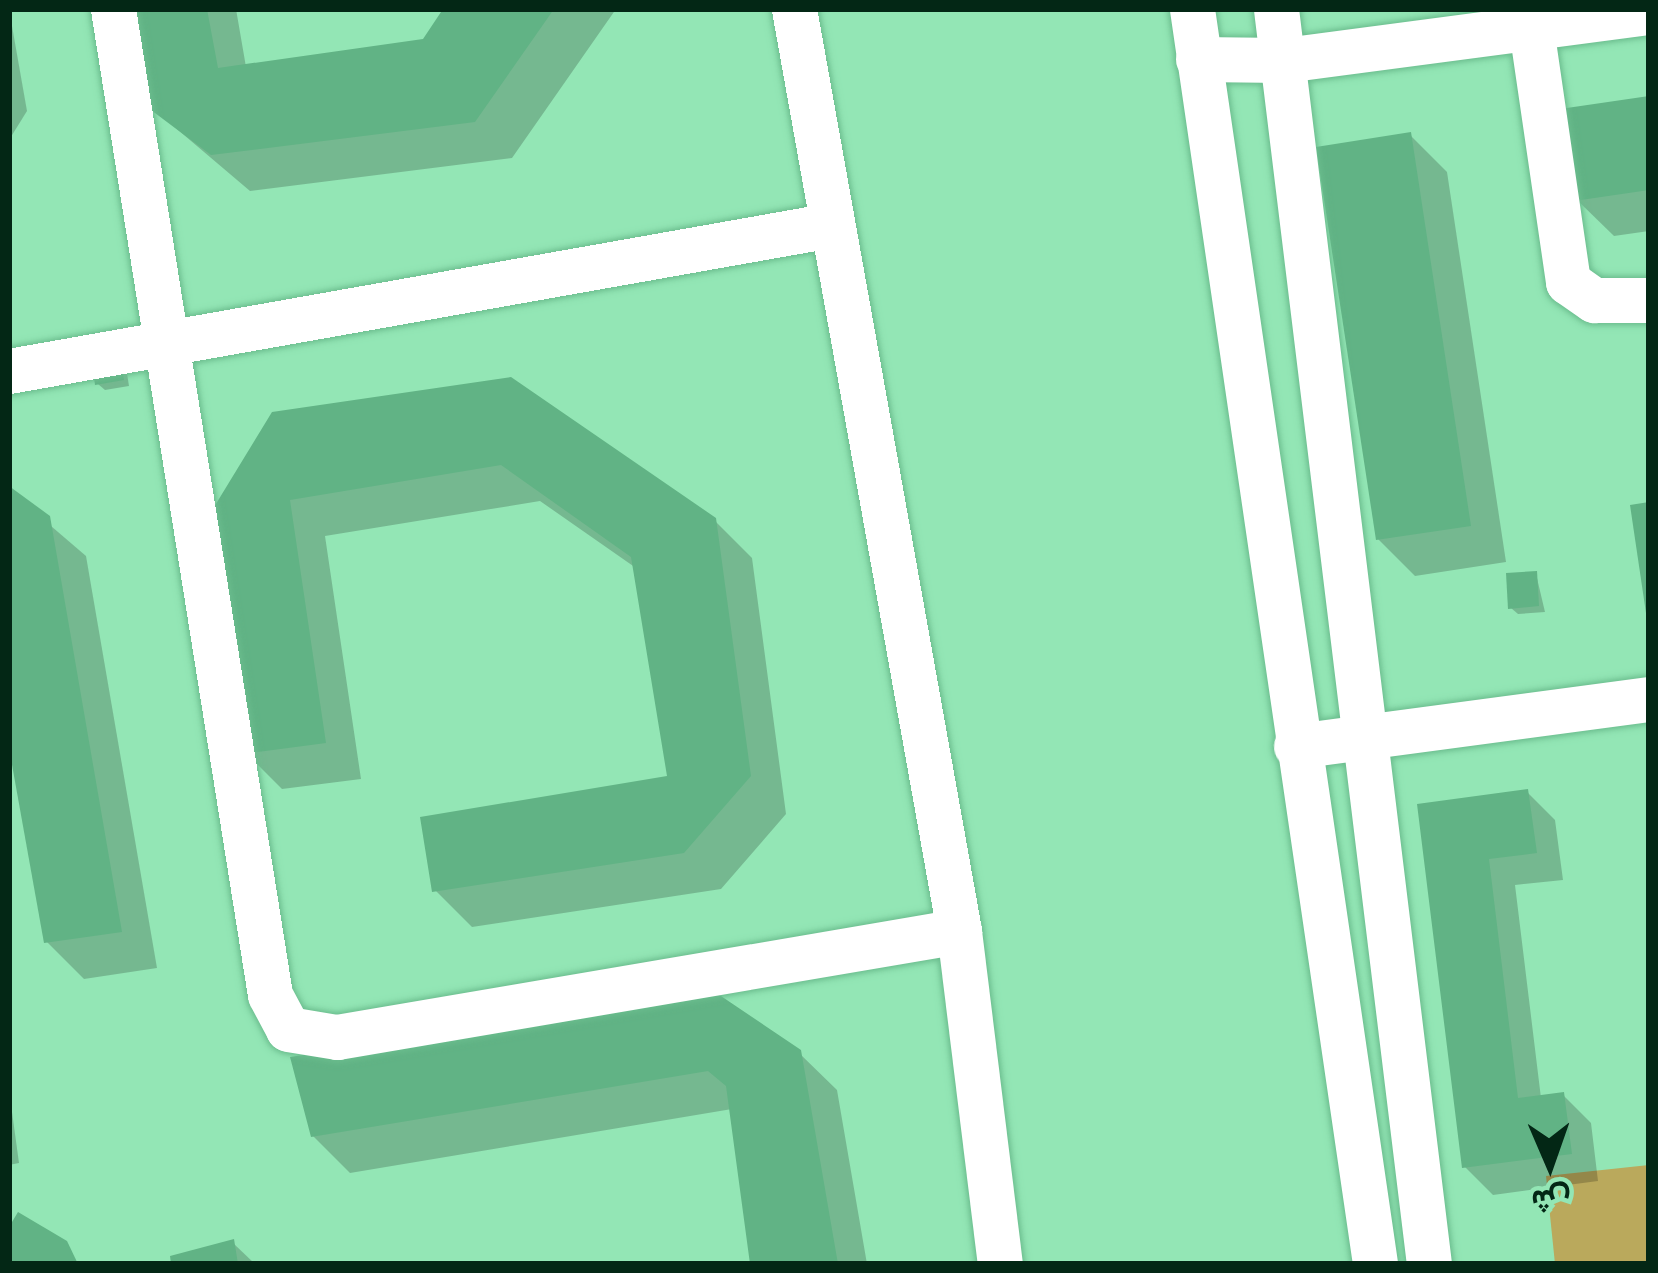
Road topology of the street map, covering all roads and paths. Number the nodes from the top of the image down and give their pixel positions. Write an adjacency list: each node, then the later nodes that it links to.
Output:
1 (113, 9): 11 (street)
2 (794, 9): 9 (street)
3 (1192, 9): 7 (street)
4 (1276, 9): 8 (street)
5 (1649, 12): 6 (street)
6 (1531, 28): 8 (street); 10 (street)
7 (1198, 59): 8 (street); 15 (street)
8 (1284, 60): 14 (street)
9 (831, 225): 11 (street); 16 (street)
10 (1649, 299)
11 (162, 345): 12 (street); 16 (street)
12 (9, 371)
13 (1649, 699): 14 (street)
14 (1364, 735): 15 (street); 19 (street)
15 (1296, 746): 18 (street)
16 (959, 931): 17 (street)
17 (1000, 1264)
18 (1375, 1264)
19 (1429, 1264)

